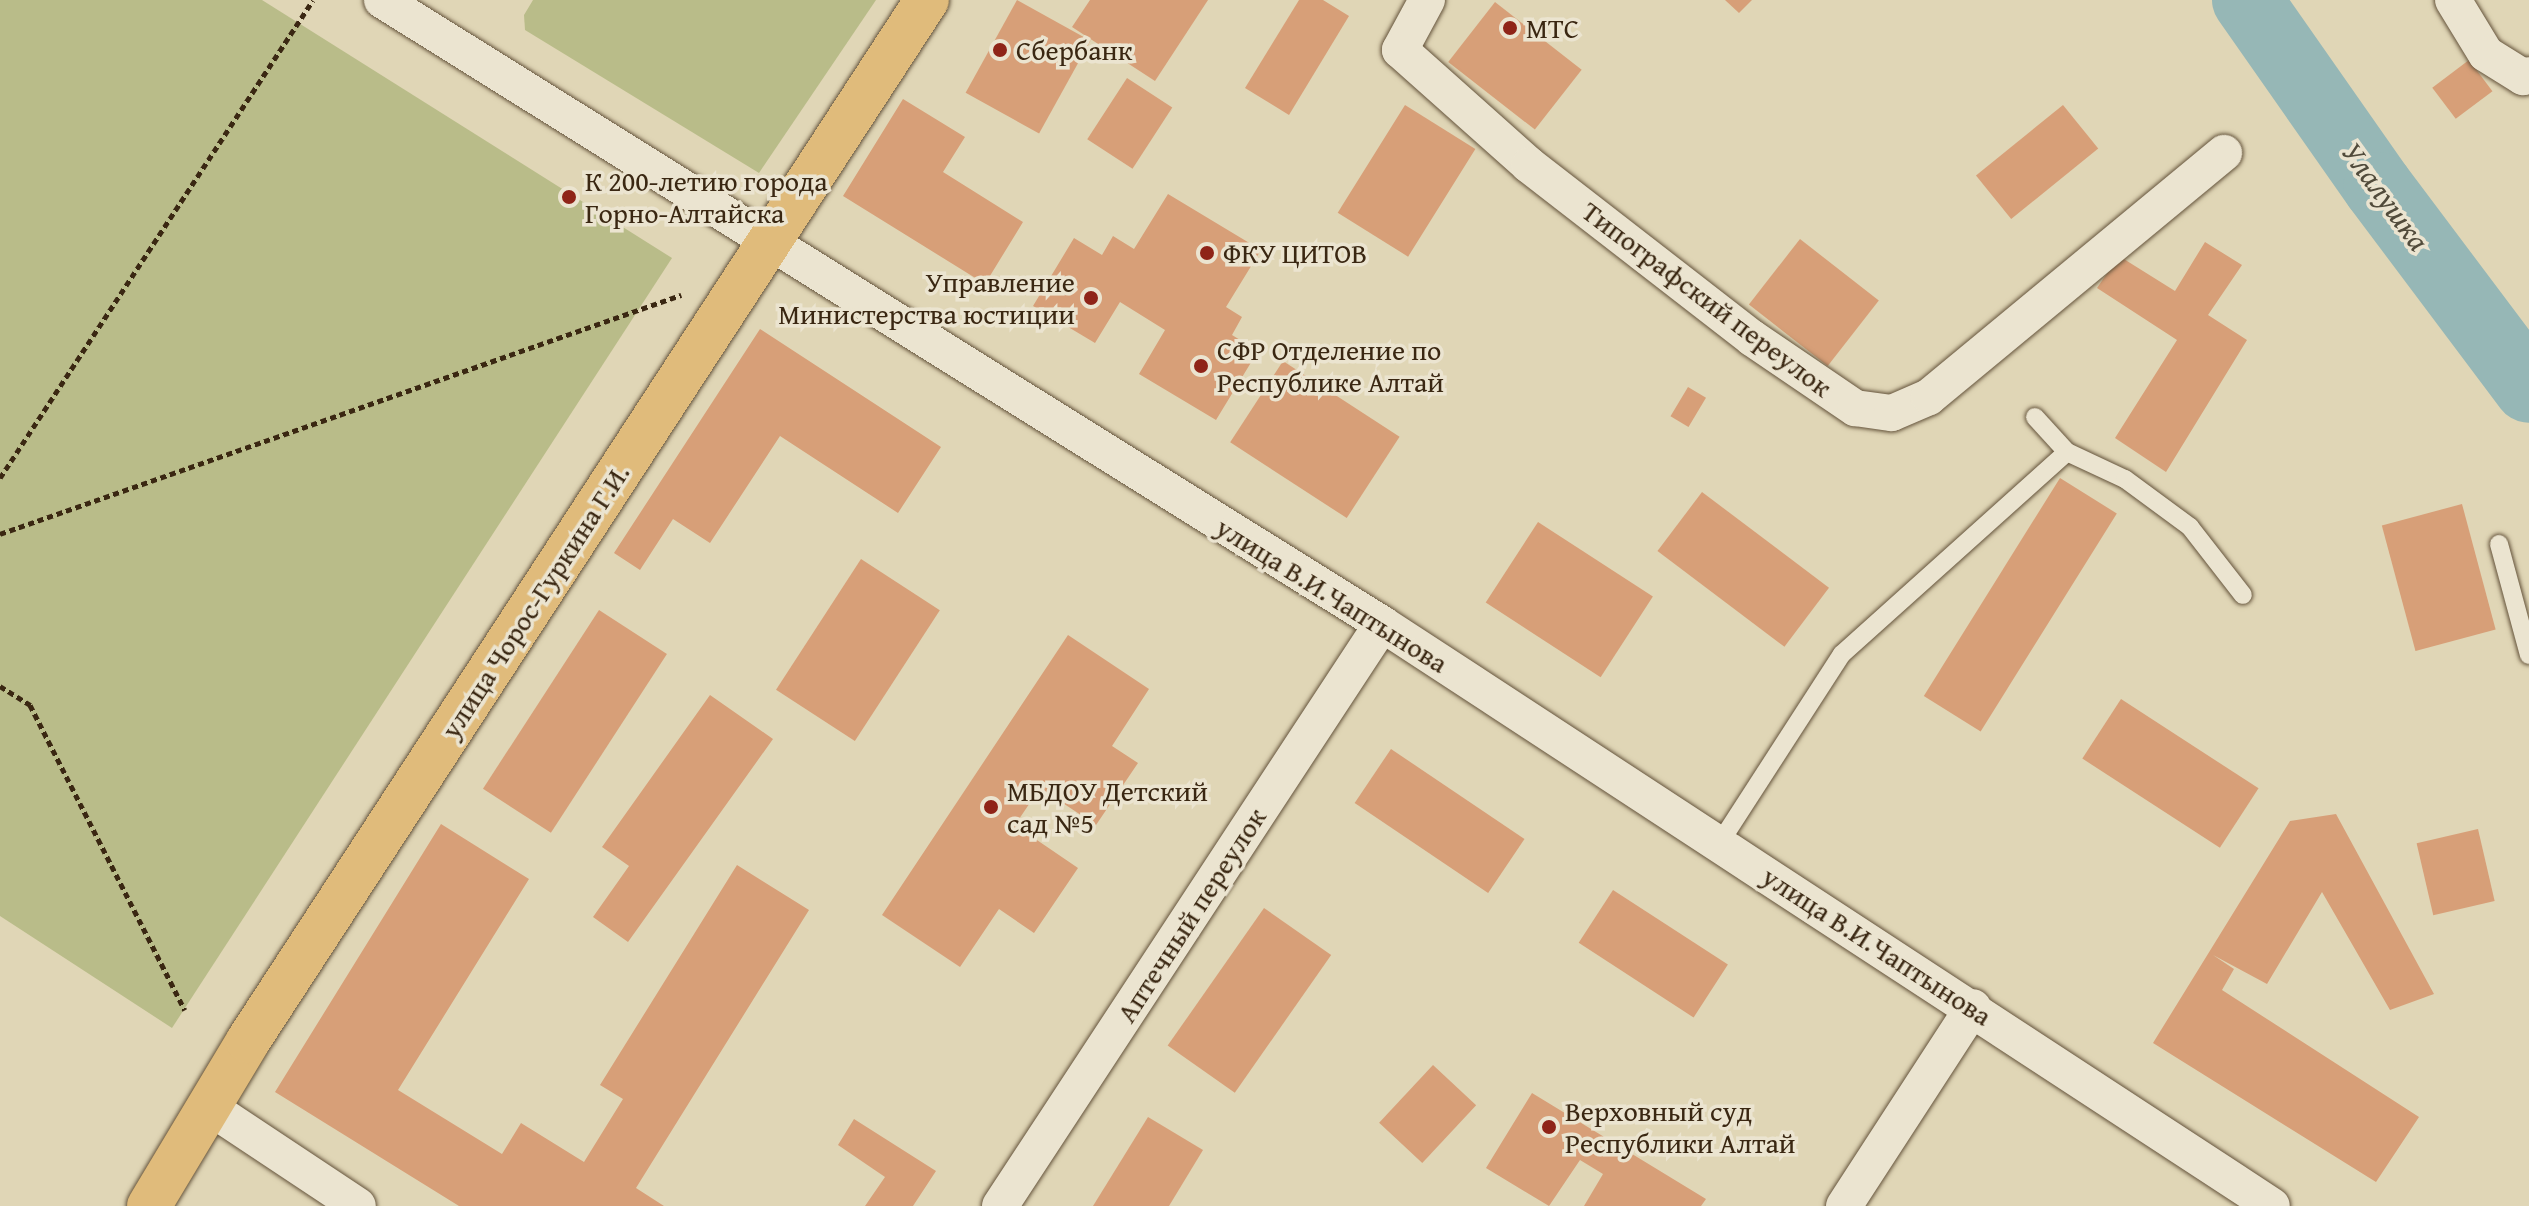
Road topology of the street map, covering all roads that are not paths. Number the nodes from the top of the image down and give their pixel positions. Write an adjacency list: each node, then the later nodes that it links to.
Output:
1 (382, 0): 7 (street, улица В.И.Чаптынова)
2 (927, 0): 7 (main road, улица Чорос-Гуркина Г.И.)
3 (1427, 0): 6 (street, Типографский переулок)
4 (2453, 0): 5 (street)
5 (2526, 76)
6 (2224, 153)
7 (768, 242): 12 (street, улица В.И.Чаптынова); 16 (main road, улица Чорос-Гуркина Г.И.)
8 (2035, 417): 9 (lane)
9 (2067, 452): 11 (lane); 14 (lane)
10 (2499, 544): 13 (lane)
11 (2243, 595)
12 (1382, 624): 14 (street, улица В.И.Чаптынова); 19 (street, Аптечный переулок)
13 (2529, 655)
14 (1719, 844): 15 (street, улица В.И.Чаптынова)
15 (1973, 1007): 20 (street); 21 (street, улица В.И.Чаптынова)
16 (212, 1109): 17 (main road, улица Чорос-Гуркина Г.И.); 18 (street)
17 (149, 1206)
18 (358, 1206)
19 (1000, 1206)
20 (1844, 1206)
21 (2272, 1206)

